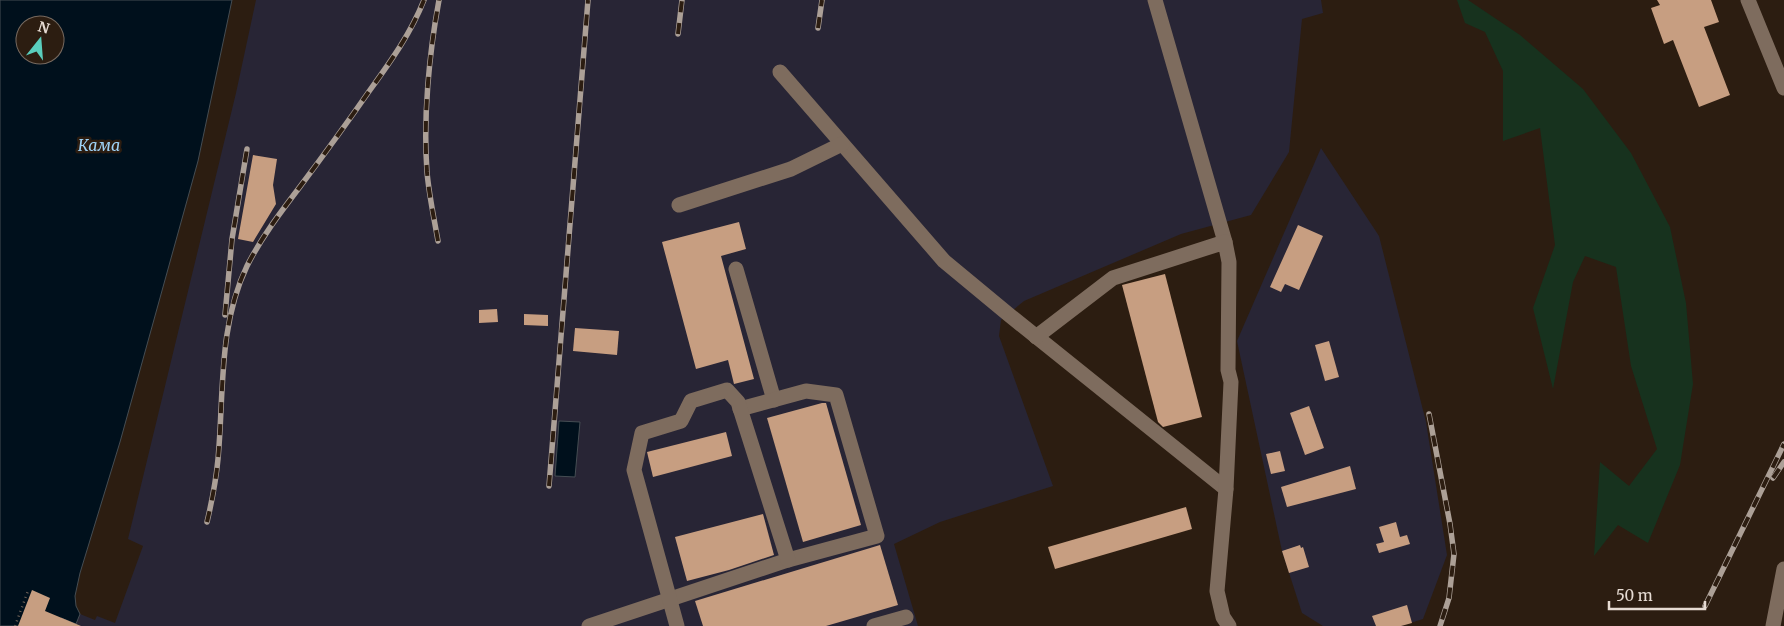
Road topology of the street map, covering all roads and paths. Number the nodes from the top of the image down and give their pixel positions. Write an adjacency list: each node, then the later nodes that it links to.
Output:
1 (1155, 0): 7 (street)
2 (1748, 0): 4 (street)
3 (780, 72): 5 (street)
4 (1784, 88)
5 (842, 144): 6 (street); 9 (street)
6 (679, 205)
7 (1225, 242): 9 (street); 12 (street)
8 (736, 269): 10 (street)
9 (1036, 337): 12 (street)
10 (774, 400): 11 (street); 13 (street)
11 (740, 409): 13 (street); 16 (street)
12 (1226, 489): 22 (street)
13 (788, 560): 16 (street)
14 (1784, 569): 23 (street)
15 (28, 591): 18 (path)
16 (670, 600): 19 (street); 20 (street)
17 (906, 617): 21 (street)
18 (15, 626)
19 (589, 626)
20 (678, 626)
21 (874, 626)
22 (1229, 626)
23 (1773, 626)

